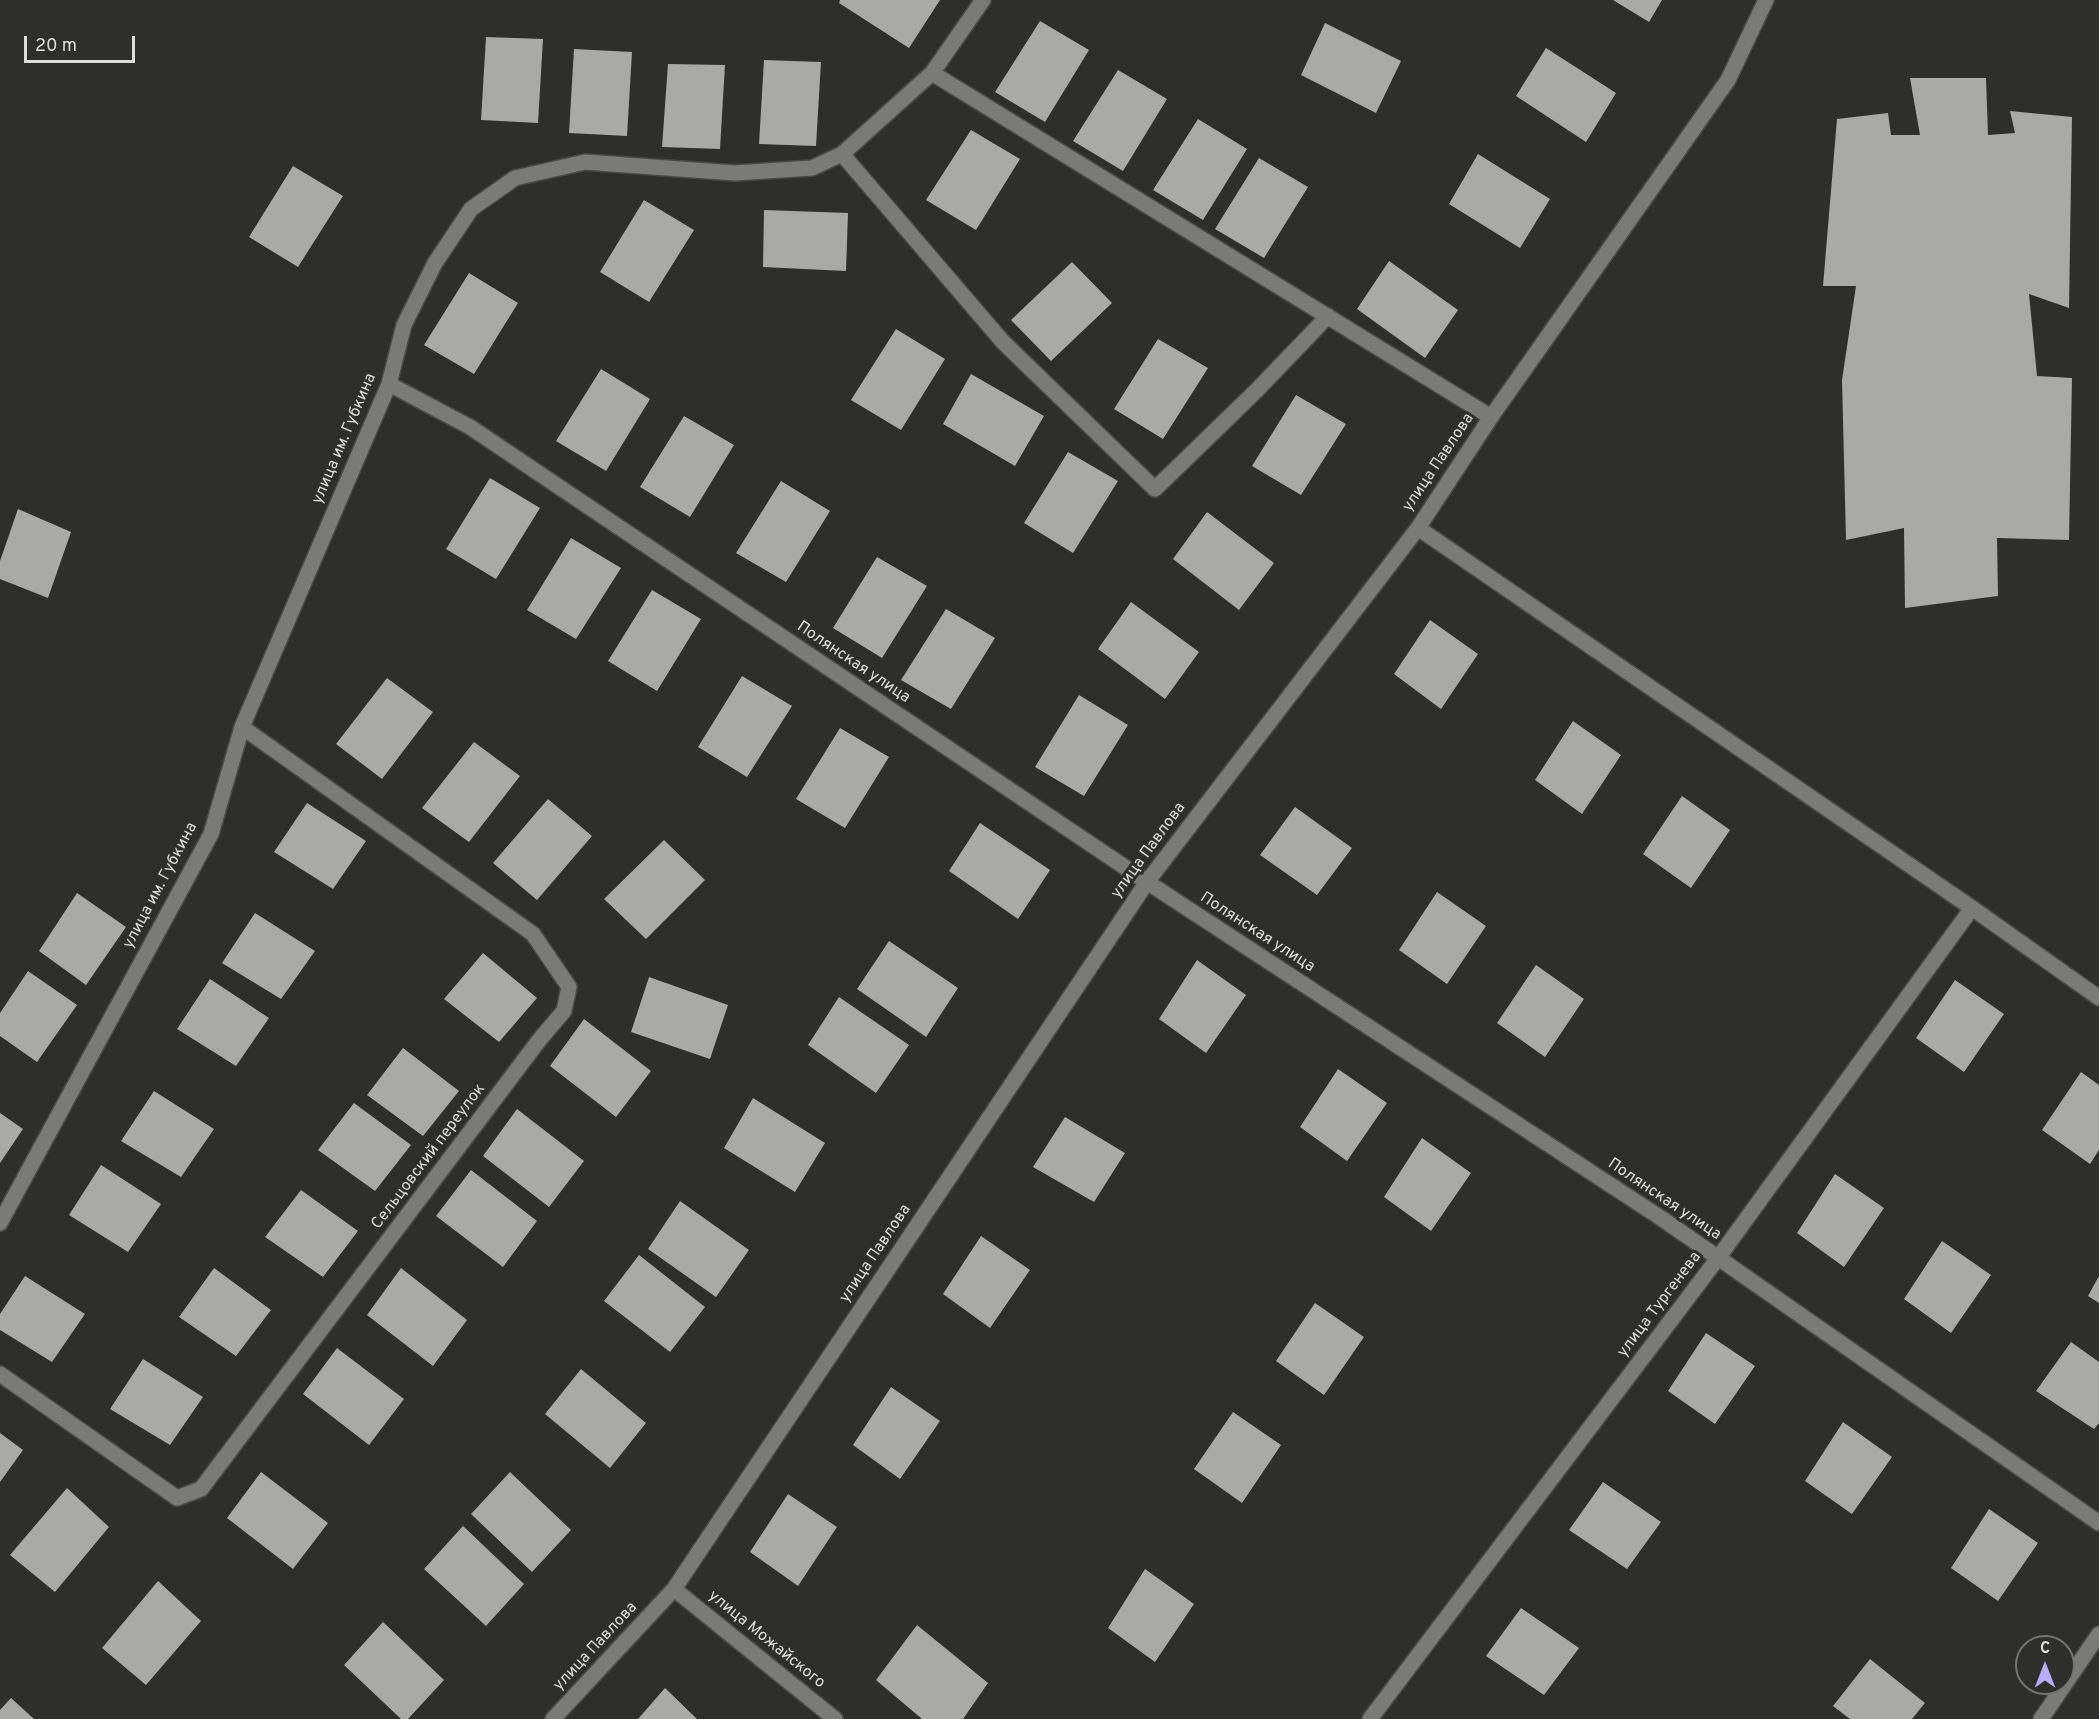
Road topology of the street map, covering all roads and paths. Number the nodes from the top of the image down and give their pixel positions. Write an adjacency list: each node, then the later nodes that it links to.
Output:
1 (983, 0): 3 (street, улица им. Губкина)
2 (1766, 0): 7 (street, улица Павлова)
3 (932, 73): 4 (street, улица им. Губкина); 5 (street)
4 (842, 154): 5 (street); 6 (street, улица им. Губкина)
5 (1328, 316): 7 (street)
6 (389, 384): 9 (street, улица им. Губкина); 10 (street, Полянская улица)
7 (1491, 417): 8 (street, улица Павлова)
8 (1418, 528): 10 (street, улица Павлова); 11 (street)
9 (242, 727): 13 (street, улица им. Губкина); 15 (street, Сельцовский переулок)
10 (1147, 882): 14 (street, Полянская улица); 17 (street, улица Павлова)
11 (1972, 908): 12 (street); 14 (street, улица Тургенева)
12 (2099, 998)
13 (0, 1223)
14 (1718, 1258): 16 (street, Полянская улица); 21 (street, улица Тургенева)
15 (0, 1374)
16 (2099, 1523)
17 (674, 1589): 19 (street, улица Павлова); 20 (street, улица Можайского)
18 (2099, 1634): 22 (street)
19 (553, 1719)
20 (835, 1719)
21 (1370, 1719)
22 (2041, 1719)

